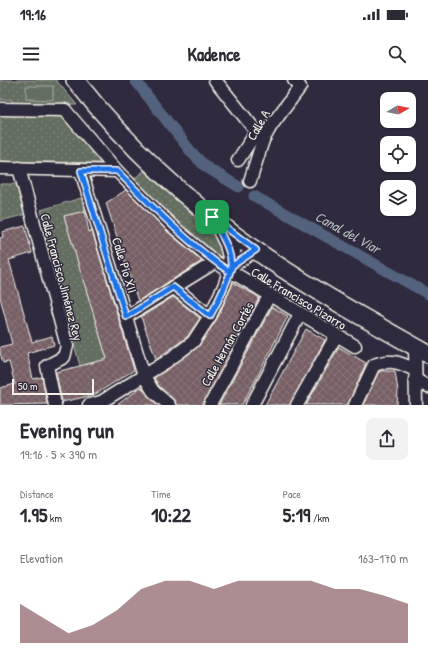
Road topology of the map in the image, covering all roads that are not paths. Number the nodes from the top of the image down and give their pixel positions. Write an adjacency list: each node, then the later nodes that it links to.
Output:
1 (75, 80): 12 (main road)
2 (84, 80): 12 (main road)
3 (215, 80): 6 (street)
4 (297, 84): 6 (street, Calle A)
5 (0, 109): 11 (street, Calle Francisco Pizarro)
6 (260, 136): 7 (street, Calle A); 13 (street, Calle A)
7 (238, 160)
8 (0, 168): 9 (street)
9 (19, 168): 10 (street); 31 (street, Calle Francisco Jiménez Rey)
10 (81, 171): 11 (street); 23 (street, Calle Pío XII)
11 (117, 171): 17 (street, Calle Francisco Pizarro)
12 (167, 179): 14 (main road)
13 (250, 181)
14 (212, 217): 15 (main road); 18 (street)
15 (238, 238): 16 (main road); 18 (street)
16 (256, 250): 18 (street); 26 (main road)
17 (215, 262): 18 (street, Calle Francisco Pizarro); 19 (street)
18 (231, 269): 20 (street, Calle Francisco Pizarro); 22 (street)
19 (173, 287): 22 (street); 23 (street)
20 (269, 296): 21 (street, Calle Francisco Pizarro); 33 (street, Calle Hernán Cortés)
21 (300, 314): 24 (street, Calle Francisco Pizarro); 34 (street)
22 (210, 316): 28 (street)
23 (126, 317): 28 (street, Calle Pío XII)
24 (336, 336): 25 (street, Calle Francisco Pizarro); 35 (street)
25 (355, 346)
26 (422, 350): 27 (street)
27 (415, 375): 29 (street); 36 (street); 37 (street)
28 (144, 376): 30 (street); 32 (street, Calle Pío XII)
29 (428, 387)
30 (96, 404)
31 (55, 405)
32 (169, 405)
33 (210, 405)
34 (252, 405)
35 (297, 405)
36 (354, 405)
37 (416, 405)

